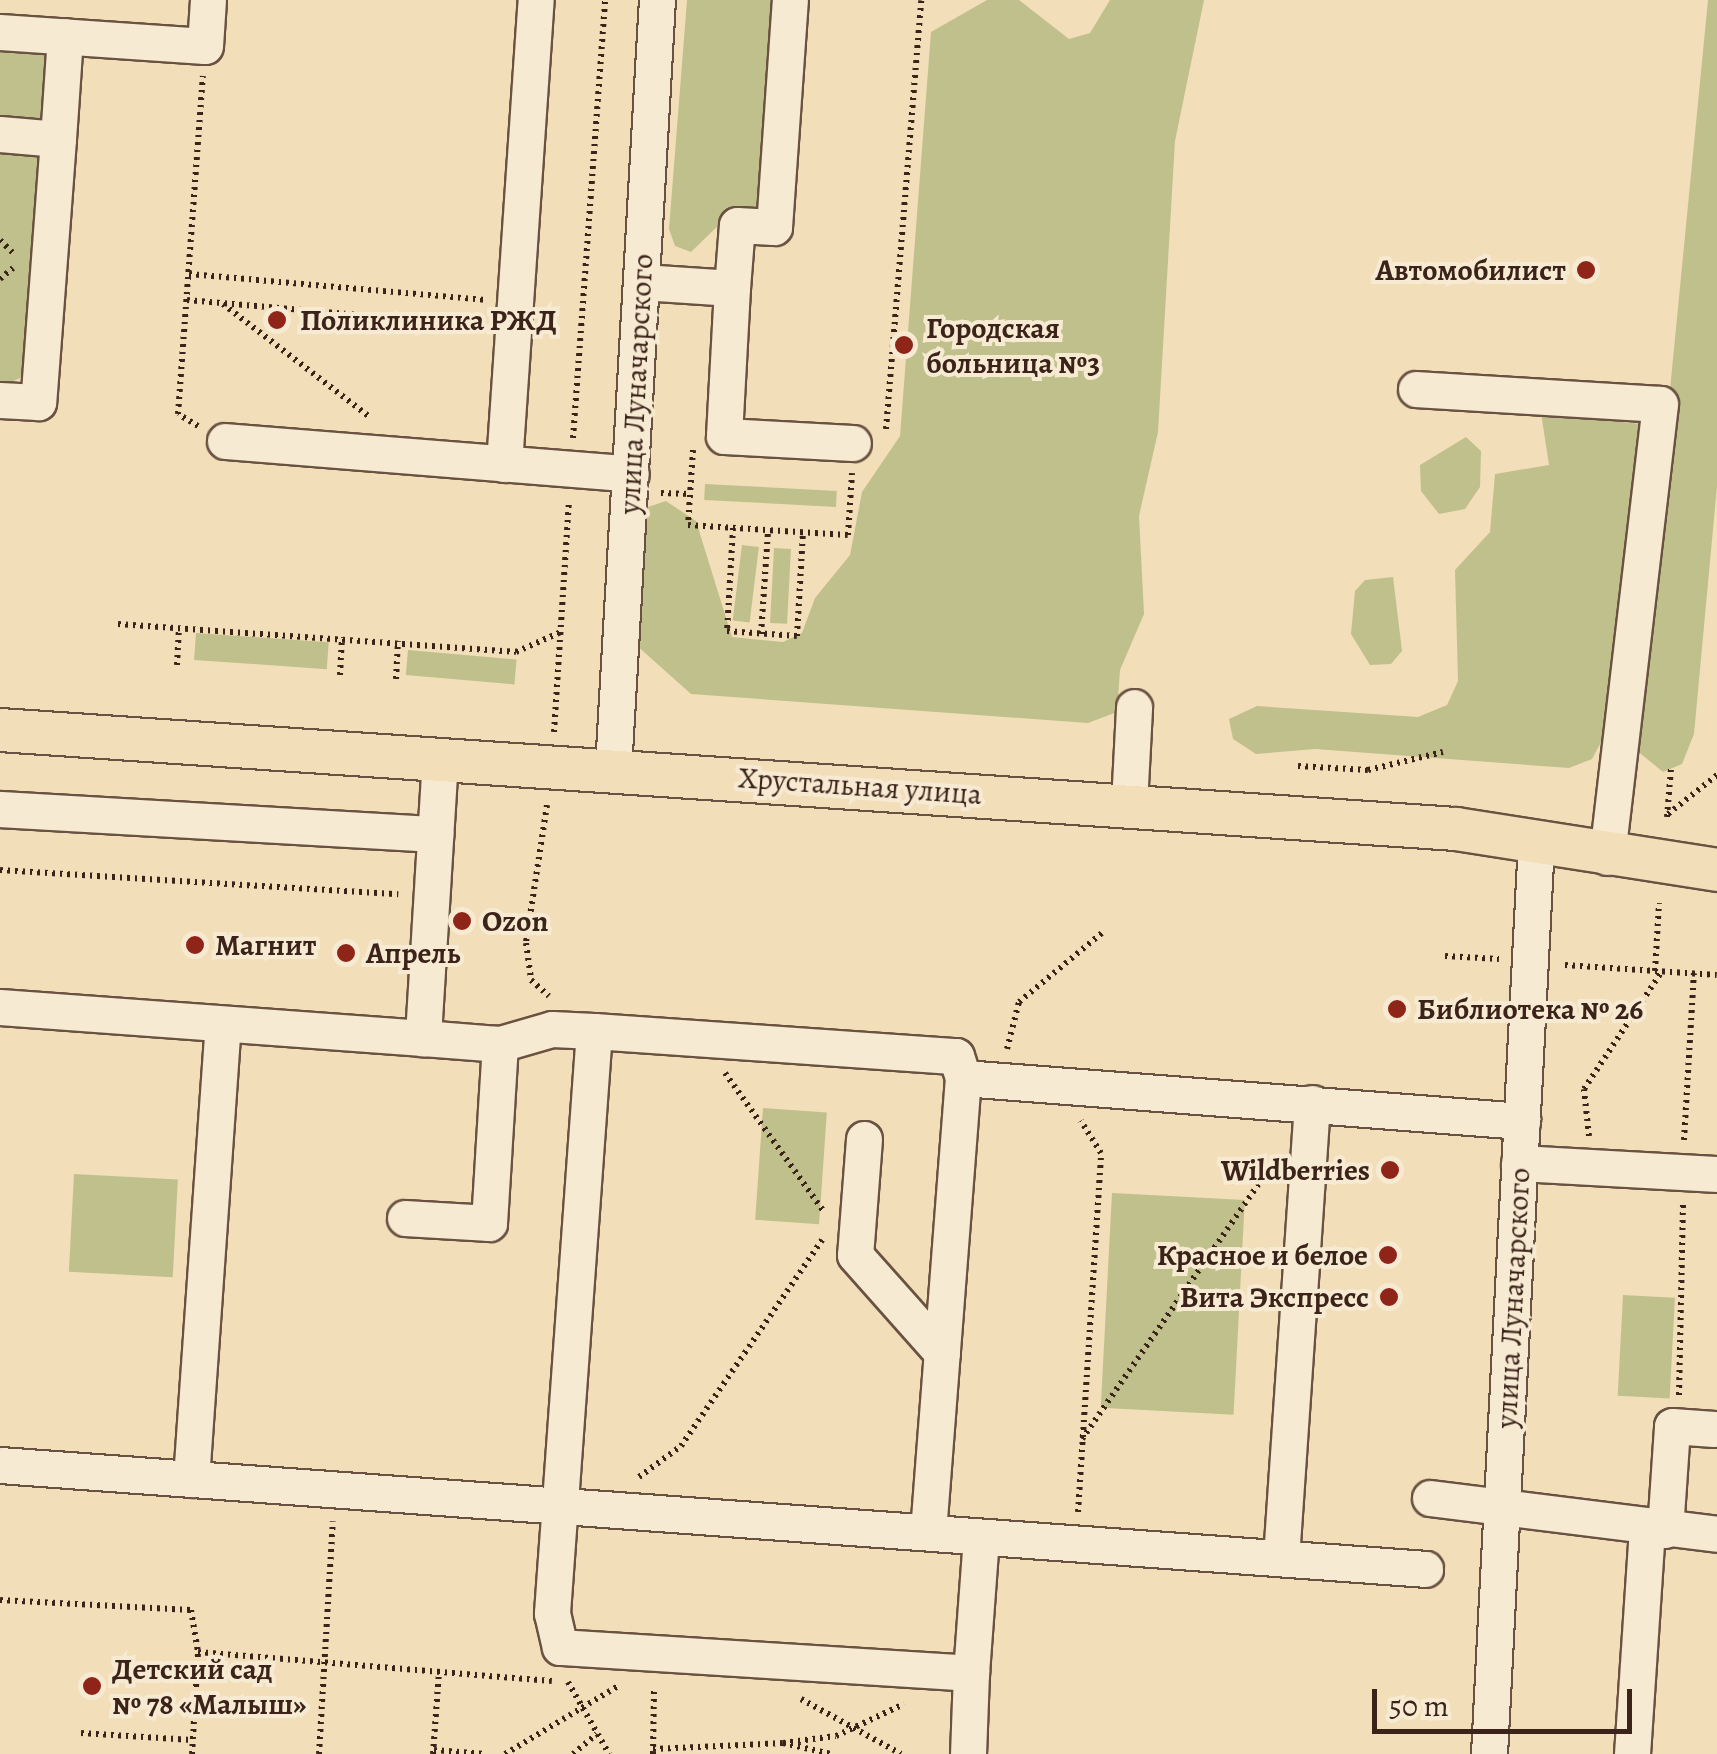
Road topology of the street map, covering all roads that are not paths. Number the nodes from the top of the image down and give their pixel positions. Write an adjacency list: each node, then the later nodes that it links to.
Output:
1 (208, 0): 6 (street)
2 (536, 0): 15 (street)
3 (657, 0): 9 (street, улица Луначарского)
4 (790, 0): 10 (street)
5 (0, 32): 6 (street)
6 (65, 36): 8 (street)
7 (0, 134): 8 (street)
8 (58, 139): 12 (street)
9 (642, 282): 10 (street); 16 (street, улица Луначарского)
10 (732, 288): 14 (street)
11 (1416, 390): 25 (street)
12 (0, 400)
13 (225, 441): 15 (street)
14 (853, 443)
15 (504, 464): 16 (street)
16 (630, 474): 20 (street, улица Луначарского)
17 (1134, 708): 21 (street)
18 (0, 730): 19 (main road, Хрустальная улица)
19 (440, 758): 20 (main road, Хрустальная улица); 23 (street)
20 (614, 769): 21 (main road, Хрустальная улица)
21 (1130, 804): 24 (main road, Хрустальная улица)
22 (0, 809): 23 (street)
23 (435, 834): 30 (street)
24 (1536, 842): 25 (main road, Хрустальная улица); 34 (street, улица Луначарского)
25 (1607, 856): 26 (main road, Хрустальная улица)
26 (1717, 870)
27 (0, 1007): 28 (street)
28 (222, 1024): 30 (street); 42 (street)
29 (594, 1031): 31 (street); 32 (street); 44 (street)
30 (423, 1038): 31 (street)
31 (500, 1044): 38 (street)
32 (963, 1078): 33 (street); 39 (street)
33 (1311, 1111): 34 (street); 50 (street)
34 (1522, 1122): 36 (street, улица Луначарского)
35 (864, 1140): 39 (street)
36 (1519, 1163): 37 (street); 45 (street, улица Луначарского)
37 (1700, 1173)
38 (405, 1218)
39 (942, 1353): 47 (street)
40 (1714, 1429): 46 (street)
41 (0, 1465): 42 (street)
42 (191, 1479): 44 (street)
43 (1430, 1498): 45 (street)
44 (559, 1506): 47 (street); 52 (street)
45 (1504, 1508): 46 (street); 54 (street, улица Луначарского)
46 (1656, 1530): 48 (street); 55 (street)
47 (928, 1532): 49 (street)
48 (1717, 1534)
49 (981, 1536): 50 (street); 52 (street)
50 (1281, 1558): 51 (street)
51 (1425, 1568)
52 (965, 1673): 53 (street)
53 (968, 1754)
54 (1489, 1754)
55 (1632, 1754)

